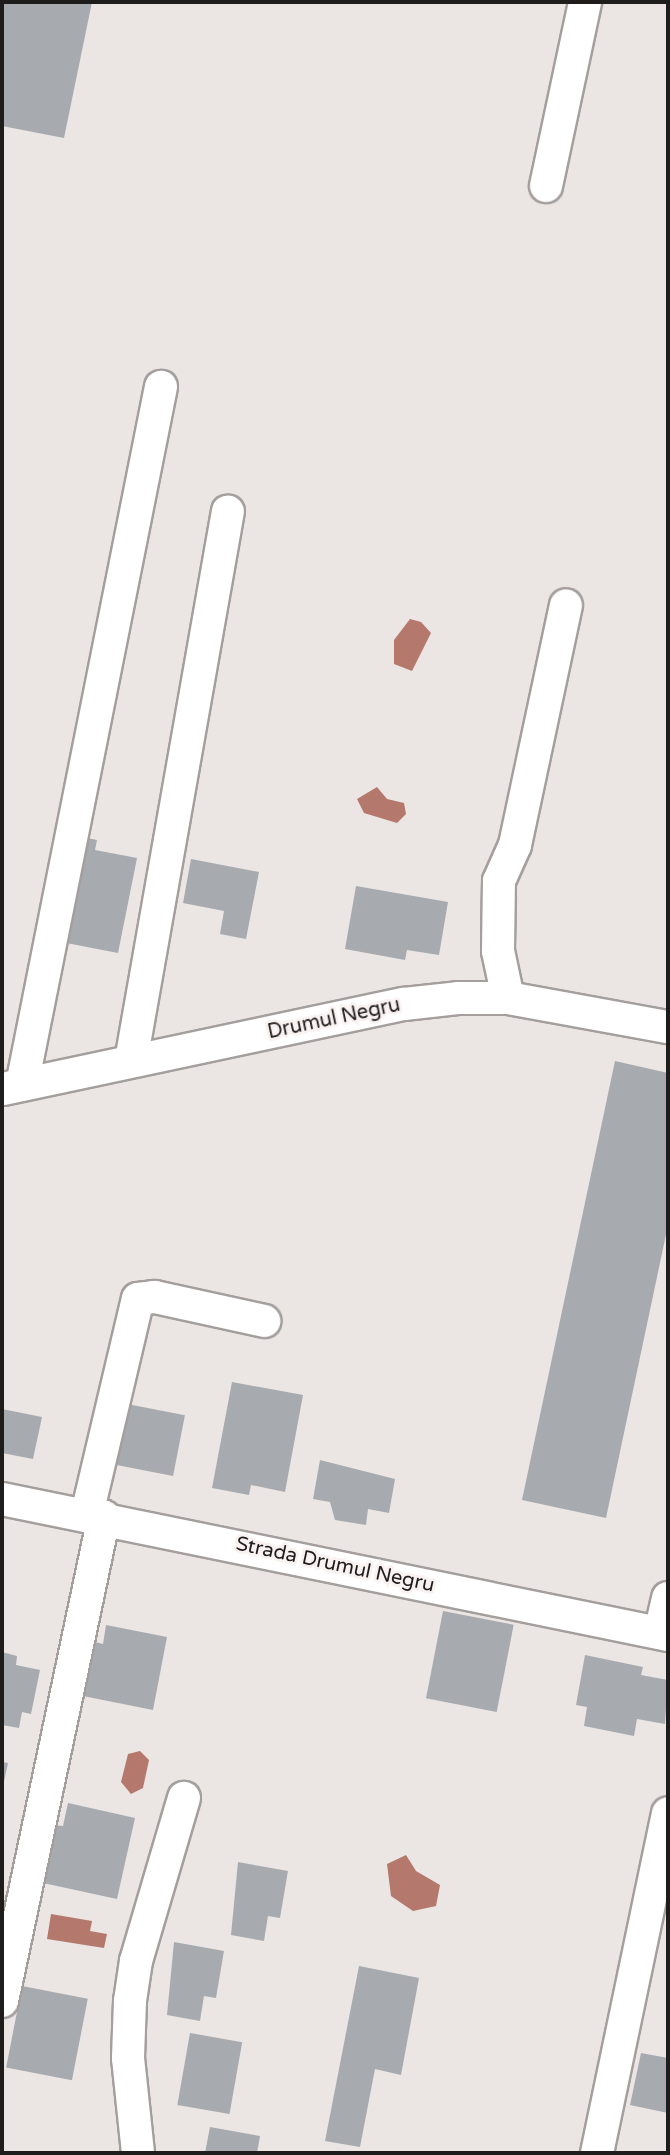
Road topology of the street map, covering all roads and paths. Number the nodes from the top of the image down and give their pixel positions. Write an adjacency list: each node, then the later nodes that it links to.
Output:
1 (585, 2): 2 (street)
2 (546, 186)
3 (161, 387): 9 (street)
4 (228, 511): 8 (street)
5 (566, 605): 6 (street)
6 (508, 998): 7 (street, Drumul Negru); 8 (street, Drumul Negru)
7 (668, 1027)
8 (131, 1061): 9 (street, Drumul Negru)
9 (12, 1087)
10 (264, 1321): 12 (street)
11 (2, 1499): 12 (street, Strada Drumul Negru)
12 (95, 1515): 14 (street, Strada Drumul Negru); 17 (street)
13 (668, 1598): 14 (street)
14 (664, 1634)
15 (184, 1798): 18 (street)
16 (668, 1813): 19 (street)
17 (2, 2001)
18 (138, 2153)
19 (597, 2153)

